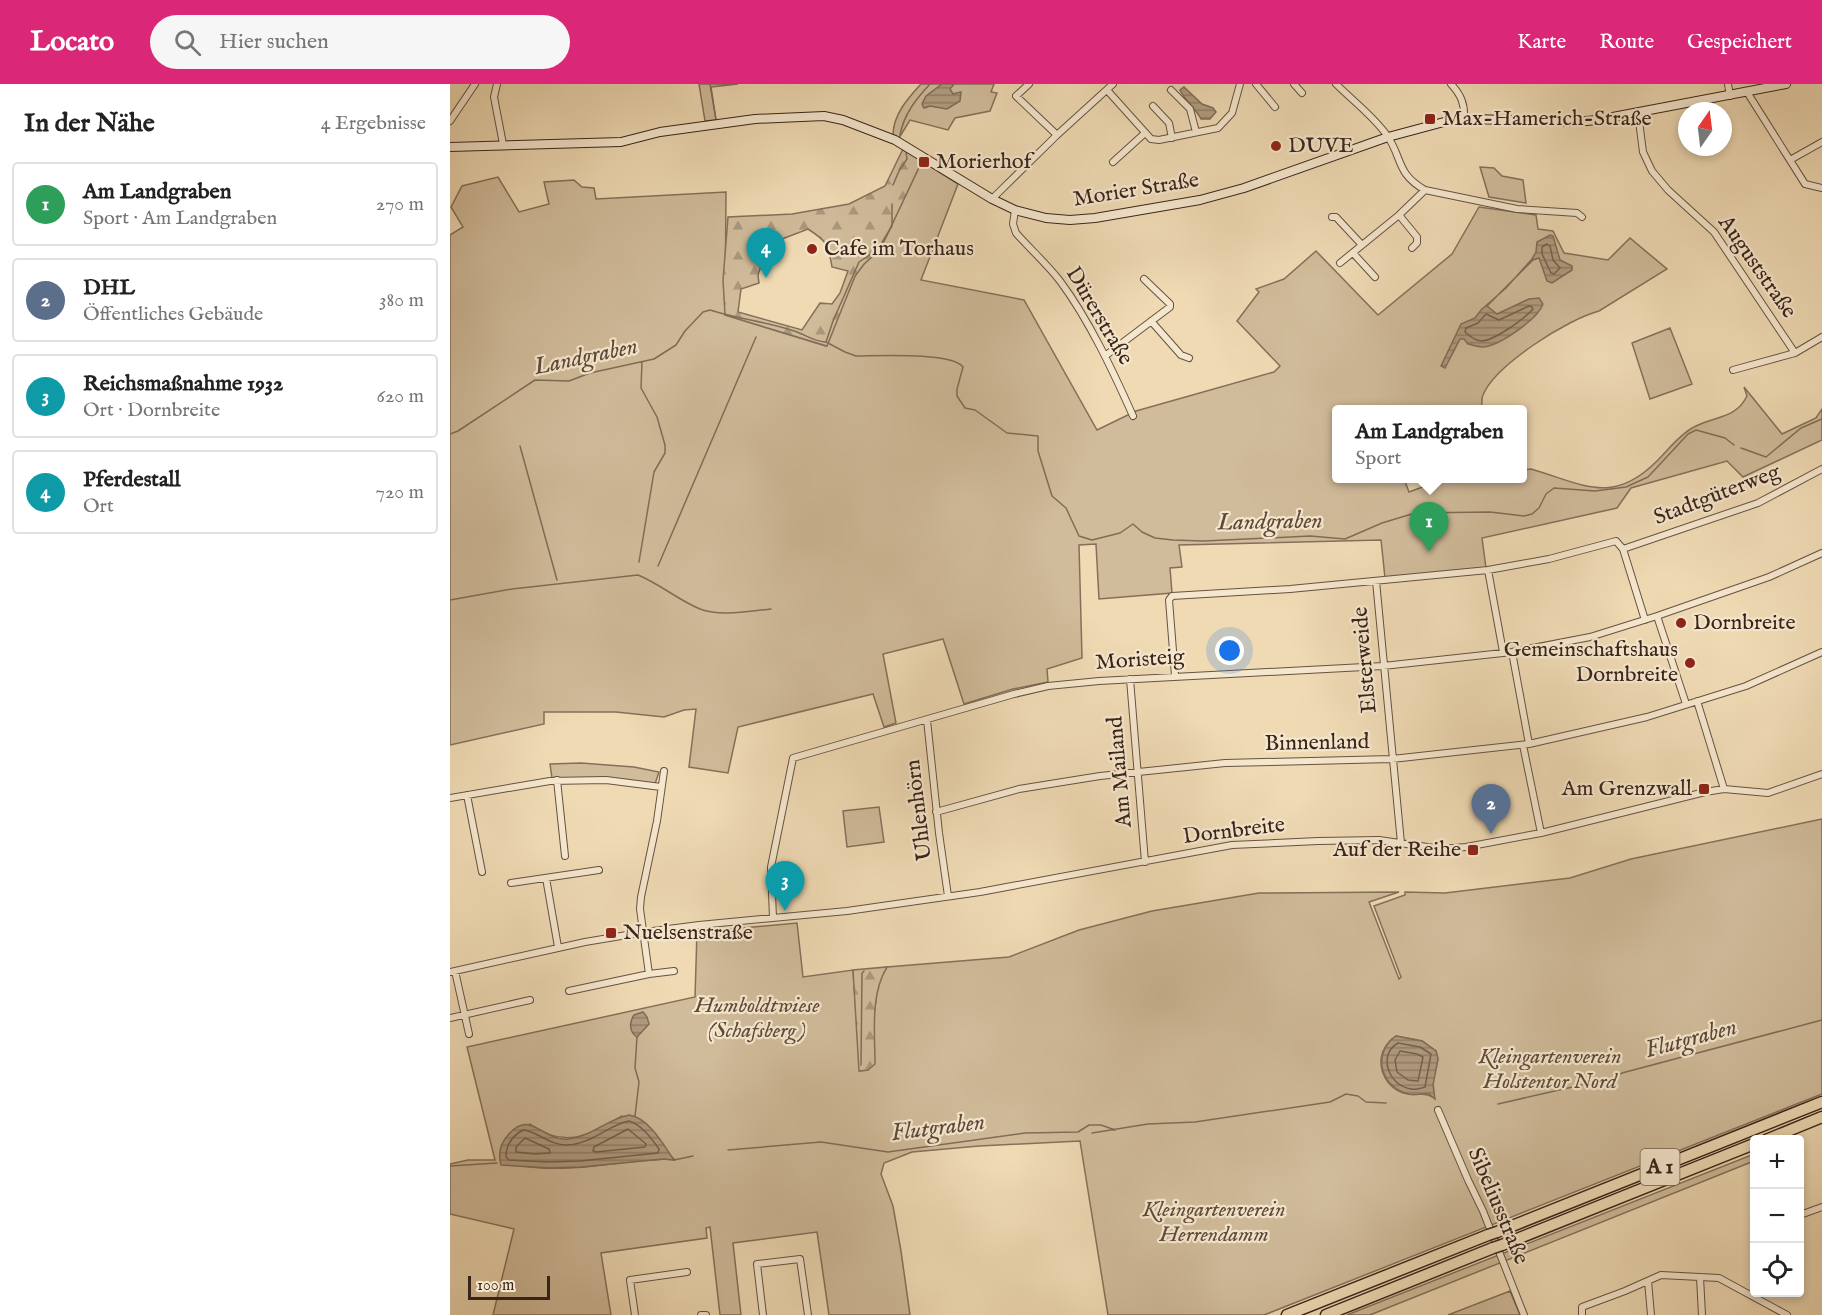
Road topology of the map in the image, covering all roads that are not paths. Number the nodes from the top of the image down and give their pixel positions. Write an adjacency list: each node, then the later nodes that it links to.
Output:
1 (475, 84): 21 (street)
2 (497, 84): 28 (street)
3 (1029, 84): 24 (street)
4 (1113, 84): 12 (street)
5 (1240, 84): 22 (street)
6 (1256, 84): 18 (street)
7 (1294, 84): 15 (street)
8 (1336, 84): 25 (street)
9 (1451, 84): 20 (street)
10 (1728, 84): 16 (street)
11 (1786, 84): 14 (main road, Morier Straße)
12 (1107, 90): 23 (street); 24 (street)
13 (1171, 90): 22 (street)
14 (1747, 92): 16 (main road, Morier Straße); 30 (street)
15 (1302, 93)
16 (1730, 96): 19 (main road, Morier Straße)
17 (1153, 106): 26 (street)
18 (1275, 107)
19 (1638, 113): 20 (main road, Morier Straße); 47 (street, Auguststraße)
20 (1464, 119): 25 (main road, Morier Straße)
21 (450, 121)
22 (1196, 132): 26 (street)
23 (1145, 133): 26 (street); 31 (street)
24 (1057, 135): 34 (street)
25 (1388, 136): 33 (street); 35 (main road, Morier Straße)
26 (1172, 138)
27 (1822, 142): 30 (street)
28 (503, 144): 29 (main road, Morier Straße); 34 (main road, Morier Straße)
29 (450, 147)
30 (1790, 160): 32 (street)
31 (1113, 162)
32 (1822, 188)
33 (1425, 190): 36 (street); 38 (street)
34 (992, 199): 35 (main road, Morier Straße)
35 (1016, 210): 48 (street, Dürerstraße)
36 (1399, 216): 39 (street); 40 (street)
37 (1332, 217): 39 (street)
38 (1582, 217)
39 (1362, 245): 41 (street)
40 (1413, 248)
41 (1353, 253): 42 (street); 43 (street)
42 (1340, 263)
43 (1375, 277)
44 (1144, 279): 45 (street)
45 (1151, 321): 48 (street); 49 (street)
46 (1822, 337): 47 (street)
47 (1795, 353): 50 (street)
48 (1105, 356): 51 (street, Dürerstraße)
49 (1189, 358)
50 (1733, 370)
51 (1133, 416)
52 (1822, 470): 53 (street, Stadtgüterweg)
53 (1623, 549): 55 (street); 58 (street)
54 (1822, 553): 57 (street, Moristeig)
55 (1488, 570): 56 (street); 59 (street)
56 (1376, 581): 62 (street, Elsterweide); 63 (street)
57 (1658, 616): 58 (street, Moristeig); 66 (street)
58 (1646, 620): 60 (street, Moristeig)
59 (1503, 652): 60 (street, Moristeig); 62 (street, Moristeig)
60 (1512, 652): 68 (street)
61 (1822, 652): 65 (street, Binnenland)
62 (1383, 666): 63 (street, Moristeig); 69 (street, Elsterweide)
63 (1175, 676): 64 (street, Moristeig)
64 (1130, 679): 67 (street, Moristeig); 71 (street, Am Mailand)
65 (1697, 701): 66 (street, Binnenland); 75 (street)
66 (1686, 704): 68 (street, Binnenland)
67 (927, 720): 78 (street, Uhlenhörn); 88 (street, Moristeig)
68 (1526, 744): 69 (street, Binnenland); 79 (street)
69 (1392, 759): 71 (street, Binnenland); 80 (street, Elsterweide)
70 (664, 771): 74 (street)
71 (1138, 772): 78 (street, Binnenland); 82 (street, Am Mailand)
72 (1822, 774): 75 (street, Dornbreite)
73 (557, 780): 74 (street); 76 (street); 81 (street)
74 (661, 787): 89 (street)
75 (1724, 789): 79 (street, Dornbreite)
76 (467, 795): 77 (street); 84 (street)
77 (450, 798)
78 (936, 812): 87 (street, Uhlenhörn)
79 (1541, 833): 80 (street, Dornbreite)
80 (1401, 843): 82 (street, Dornbreite)
81 (565, 856)
82 (1145, 862): 87 (street, Dornbreite)
83 (599, 870): 85 (street)
84 (482, 872)
85 (546, 878): 86 (street); 90 (street)
86 (511, 883)
87 (948, 896): 88 (street, Dornbreite)
88 (773, 918): 89 (street, Dornbreite)
89 (645, 932): 90 (street, Dornbreite); 93 (street)
90 (558, 947): 91 (street, Dornbreite)
91 (452, 971): 96 (street, Dornbreite)
92 (674, 971): 93 (street)
93 (649, 974): 94 (street)
94 (568, 992)
95 (530, 1000): 96 (street)
96 (465, 1015): 97 (street); 98 (street, Dornbreite)
97 (450, 1018)
98 (470, 1034)
99 (1822, 1102): 114 (highway, A 1)
100 (1438, 1110): 116 (street, Sibeliusstraße)
101 (1822, 1117): 102 (highway)
102 (1778, 1135)
103 (1750, 1146): 115 (highway, A 1)
104 (1822, 1207): 105 (street)
105 (1804, 1214)
106 (687, 1272): 109 (street)
107 (1700, 1276): 108 (street); 119 (street); 120 (street)
108 (1648, 1281): 117 (street); 118 (street)
109 (635, 1315)
110 (701, 1315): 111 (street)
111 (706, 1315)
112 (763, 1315): 113 (street)
113 (808, 1315)
114 (1287, 1315)
115 (1326, 1315)
116 (1524, 1315)
117 (1582, 1315)
118 (1650, 1315)
119 (1702, 1315)
120 (1786, 1315)

